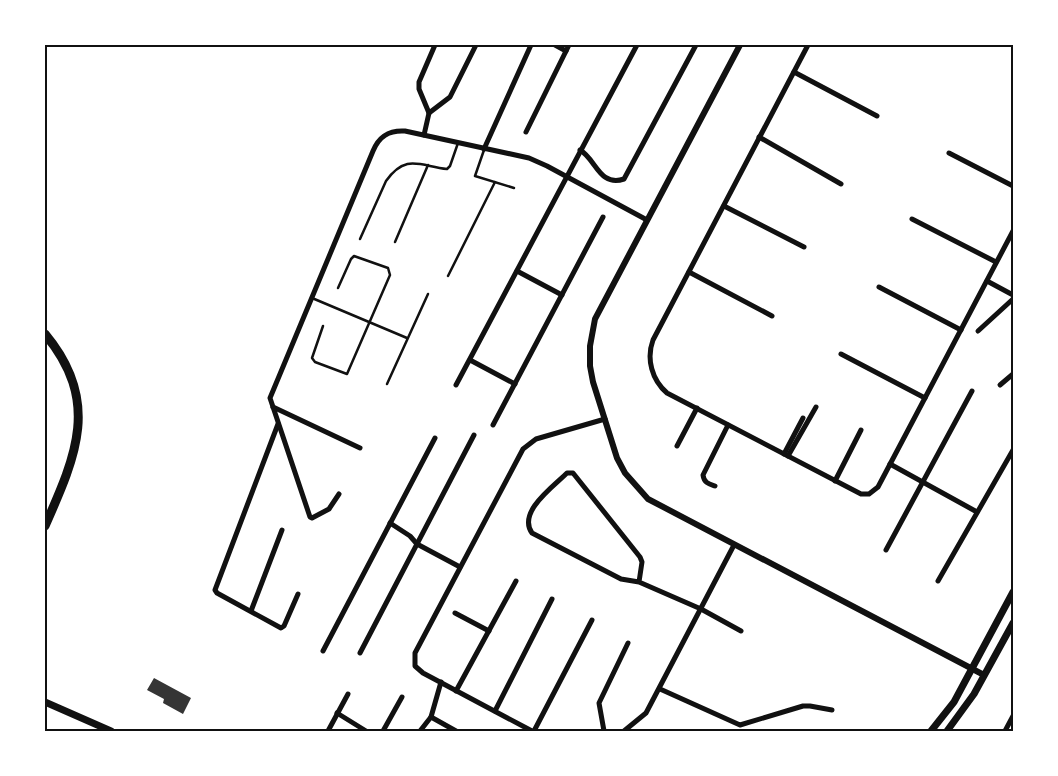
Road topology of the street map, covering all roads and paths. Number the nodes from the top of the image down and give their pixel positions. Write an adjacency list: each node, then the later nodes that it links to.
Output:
1 (435, 45): 12 (street)
2 (476, 45): 12 (street)
3 (531, 45): 18 (street)
4 (554, 45): 10 (street)
5 (569, 45): 10 (street)
6 (637, 45): 19 (street)
7 (696, 45): 19 (street)
8 (740, 45): 30 (street)
9 (808, 45): 11 (street)
10 (566, 51): 14 (street)
11 (794, 72): 13 (street); 16 (street)
12 (429, 113): 15 (street)
13 (877, 116)
14 (526, 132)
15 (424, 135): 17 (street); 45 (street)
16 (759, 137): 24 (street); 27 (street)
17 (458, 143): 18 (street); 21 (lane)
18 (484, 149): 22 (street); 23 (lane)
19 (580, 150): 22 (street)
20 (948, 153): 25 (street)
21 (428, 165): 32 (lane); 33 (lane)
22 (567, 177): 30 (street); 36 (street)
23 (495, 182): 26 (lane); 38 (lane)
24 (841, 184)
25 (1013, 186)
26 (514, 188)
27 (724, 206): 34 (street); 37 (street)
28 (603, 217): 43 (street)
29 (912, 219): 35 (street)
30 (648, 220): 66 (street)
31 (1013, 232): 35 (street)
32 (360, 239)
33 (395, 242)
34 (804, 247)
35 (996, 262): 39 (street)
36 (517, 271): 43 (street); 54 (street)
37 (689, 272): 46 (street); 64 (street)
38 (448, 276)
39 (987, 281): 44 (street); 49 (street)
40 (879, 287): 49 (street)
41 (338, 288): 47 (lane)
42 (428, 294): 52 (lane)
43 (562, 295): 57 (street)
44 (1013, 297): 50 (street)
45 (311, 298): 47 (lane); 63 (street)
46 (772, 316)
47 (370, 322): 48 (lane); 52 (lane)
48 (323, 326)
49 (961, 330): 61 (street)
50 (978, 332)
51 (45, 334): 84 (highway)
52 (407, 338): 56 (lane)
53 (841, 354): 61 (street)
54 (470, 360): 57 (street); 58 (street)
55 (1013, 374): 59 (street)
56 (387, 384)
57 (515, 384): 69 (street)
58 (456, 385)
59 (1000, 385)
60 (972, 390): 79 (street)
61 (925, 398): 77 (street)
62 (816, 406): 76 (street)
63 (273, 407): 67 (street); 74 (street)
64 (697, 408): 68 (street); 73 (street)
65 (803, 418): 76 (street)
66 (605, 419): 87 (street); 89 (street)
67 (278, 423): 81 (street); 97 (street)
68 (728, 424): 76 (street); 80 (street)
69 (492, 425)
70 (861, 430): 78 (street)
71 (474, 435): 86 (street)
72 (435, 438): 83 (street)
73 (677, 446)
74 (360, 448)
75 (1013, 450): 82 (street)
76 (786, 455): 78 (street)
77 (890, 464): 78 (street); 79 (street)
78 (835, 481)
79 (923, 482): 82 (street); 88 (street)
80 (715, 486)
81 (339, 494)
82 (977, 512): 91 (street)
83 (390, 523): 86 (street); 104 (street)
84 (45, 526)
85 (282, 530): 97 (street)
86 (417, 544): 89 (street); 105 (street)
87 (734, 545): 96 (street); 106 (street)
88 (886, 550)
89 (460, 567): 108 (street)
90 (516, 581): 101 (street)
91 (938, 581)
92 (639, 582): 92 (street); 96 (street)
93 (1013, 592): 106 (main road)
94 (298, 594): 97 (street)
95 (552, 599): 115 (street)
96 (701, 609): 102 (street); 109 (street)
97 (250, 611)
98 (455, 613): 101 (street)
99 (592, 620): 127 (street)
100 (1013, 622): 107 (main road)
101 (489, 631): 110 (street)
102 (741, 631)
103 (628, 643): 128 (street)
104 (323, 651)
105 (360, 653)
106 (972, 669): 107 (street); 130 (main road)
107 (984, 675): 131 (main road)
108 (441, 682): 110 (street); 119 (street)
109 (660, 689): 114 (street); 129 (street)
110 (456, 690): 115 (street)
111 (348, 694): 116 (street)
112 (402, 698): 124 (street)
113 (45, 702): 117 (main road)
114 (832, 710)
115 (495, 711): 127 (street)
116 (338, 713): 122 (street); 123 (street)
117 (73, 714): 120 (main road); 121 (main road)
118 (1013, 716): 132 (street)
119 (431, 717): 125 (street); 126 (street)
120 (100, 731)
121 (111, 731)
122 (328, 731)
123 (366, 731)
124 (383, 731)
125 (420, 731)
126 (456, 731)
127 (533, 731)
128 (604, 731)
129 (624, 731)
130 (930, 731)
131 (947, 731)
132 (1005, 731)

